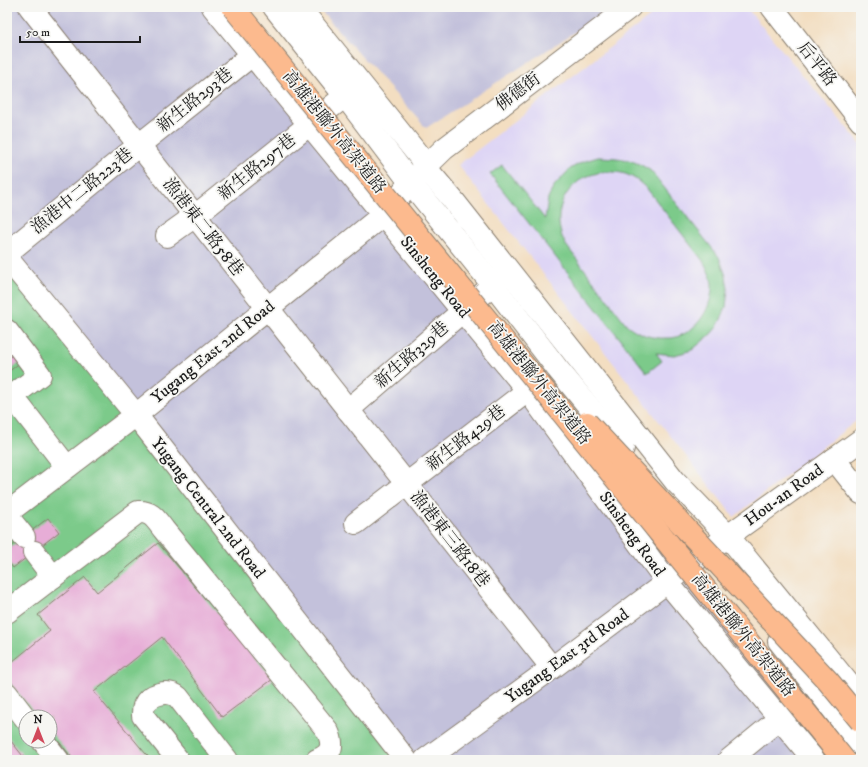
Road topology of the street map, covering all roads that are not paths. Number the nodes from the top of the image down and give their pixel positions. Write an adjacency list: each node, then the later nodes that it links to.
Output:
1 (30, 7): 14 (street, 漁港東二路58巷)
2 (213, 7): 10 (street, Sinsheng Road)
3 (233, 7): 30 (highway, 高雄港聯外高架道路, bridge)
4 (252, 7): 30 (highway, 高雄港聯外高架道路)
5 (274, 7): 11 (street)
6 (299, 7): 15 (street)
7 (311, 7): 15 (street)
8 (630, 7): 15 (street, 佛德街)
9 (777, 9): 12 (street, 后平路)
10 (252, 55): 13 (street, Sinsheng Road); 14 (street, 新生路293巷)
11 (345, 96): 13 (street, 新生路297巷); 15 (street)
12 (859, 113)
13 (309, 125): 16 (street, Sinsheng Road); 17 (street, 新生路297巷)
14 (139, 145): 17 (street, 漁港東二路58巷); 19 (street, 漁港中二路223巷)
15 (422, 170): 16 (street, Yugang East 2nd Road); 21 (street); 39 (street)
16 (383, 215): 22 (street, Yugang East 2nd Road); 23 (street, Sinsheng Road)
17 (195, 216): 18 (street, 新生路297巷); 22 (street, 漁港東二路58巷)
18 (166, 236)
19 (7, 253)
20 (7, 258): 29 (street, Yugang Central 2nd Road)
21 (493, 285): 23 (street, 新生路329巷); 25 (street)
22 (268, 309): 28 (street, 漁港東二路58巷); 29 (street, Yugang East 2nd Road)
23 (462, 311): 26 (street, Sinsheng Road); 28 (street, 新生路329巷)
24 (7, 331): 27 (street)
25 (557, 368): 26 (street, 新生路429巷); 40 (street)
26 (528, 391): 34 (street, 新生路429巷); 42 (street, Sinsheng Road)
27 (10, 398): 33 (street)
28 (348, 410): 34 (street, 漁港東三路18巷)
29 (136, 415): 33 (street, Yugang East 2nd Road); 57 (street, Yugang Central 2nd Road)
30 (572, 415): 50 (highway, bridge); 61 (highway, bridge); 62 (highway, 高雄港聯外高架道路, bridge); 63 (highway, 高雄港聯外高架道路, bridge)
31 (861, 440): 32 (street, Hou-an Road)
32 (834, 459): 35 (street); 39 (street, Hou-an Road)
33 (67, 467): 36 (street, Yugang East 2nd Road)
34 (406, 484): 38 (street, 新生路429巷); 44 (street, 漁港東三路18巷)
35 (861, 493)
36 (7, 513)
37 (7, 516): 41 (street)
38 (356, 523)
39 (728, 536): 40 (street, Hou-an Road); 47 (street)
40 (707, 551): 42 (street, Yugang East 3rd Road); 45 (street)
41 (53, 577): 43 (street); 56 (street)
42 (667, 582): 44 (street, Yugang East 3rd Road); 49 (street, Sinsheng Road)
43 (7, 612)
44 (552, 668): 58 (street, Yugang East 3rd Road)
45 (817, 689): 49 (street); 51 (street)
46 (7, 694): 48 (street)
47 (861, 699)
48 (18, 709)
49 (780, 719): 59 (street); 60 (street, Sinsheng Road)
50 (861, 721)
51 (861, 745)
52 (49, 749): 53 (street)
53 (58, 760)
54 (178, 760): 55 (street)
55 (227, 760)
56 (317, 760)
57 (406, 760)
58 (425, 760)
59 (729, 760)
60 (814, 760)
61 (829, 760)
62 (844, 760)
63 (859, 760)

